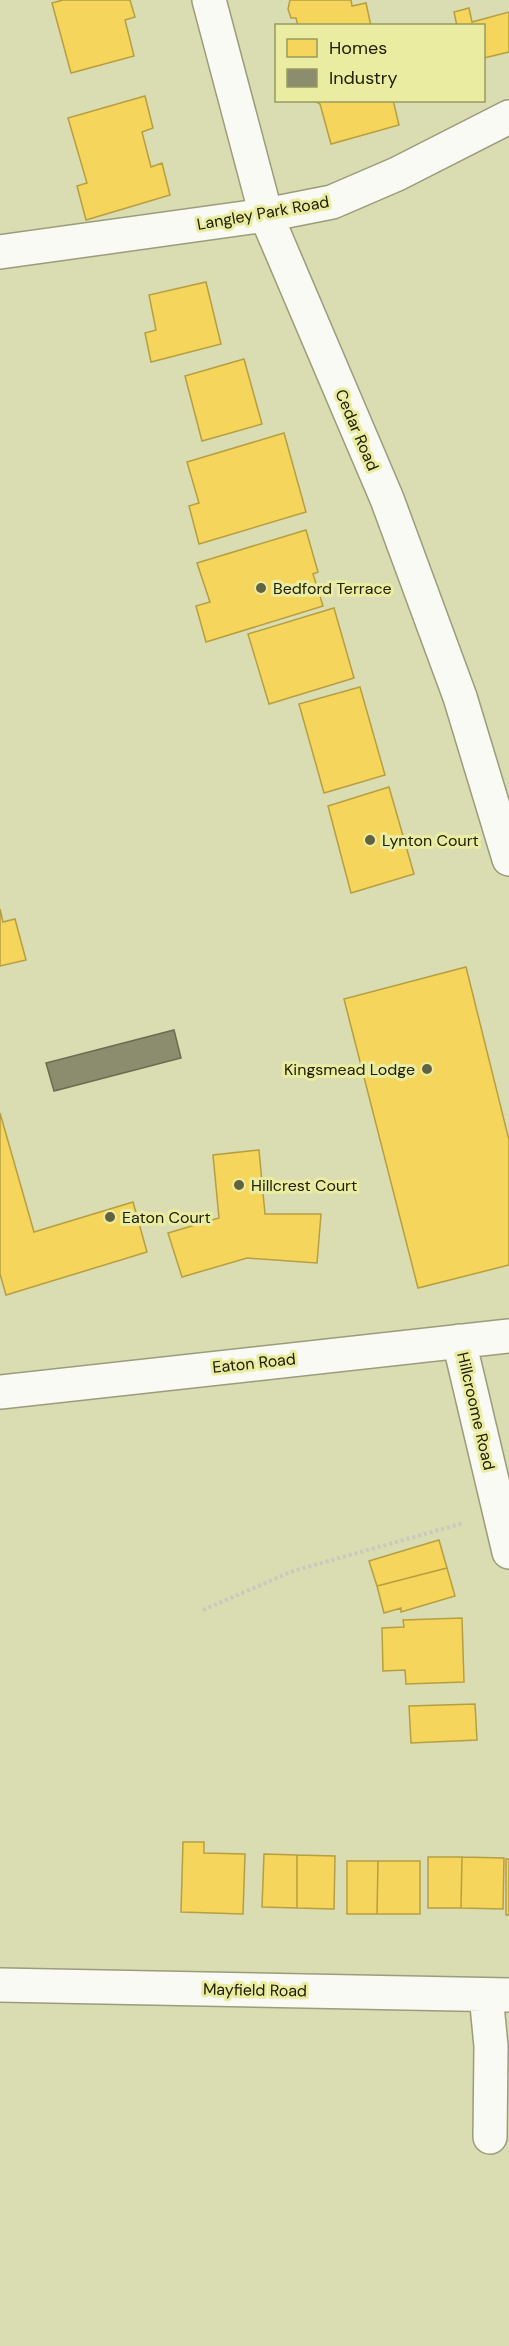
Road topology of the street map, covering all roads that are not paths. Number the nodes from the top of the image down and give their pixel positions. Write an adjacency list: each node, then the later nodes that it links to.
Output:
1 (209, 0): 3 (street, Cedar Road)
2 (509, 117): 3 (street, Langley Park Road)
3 (266, 215): 4 (street, Langley Park Road); 5 (street, Cedar Road)
4 (0, 252)
5 (509, 859)
6 (509, 1336): 7 (street, Eaton Road)
7 (459, 1341): 8 (street, Eaton Road); 9 (street, Hillcroome Road)
8 (0, 1392)
9 (509, 1552)
10 (0, 1985): 11 (street, Mayfield Road)
11 (498, 1995): 12 (street)
12 (490, 2137)

